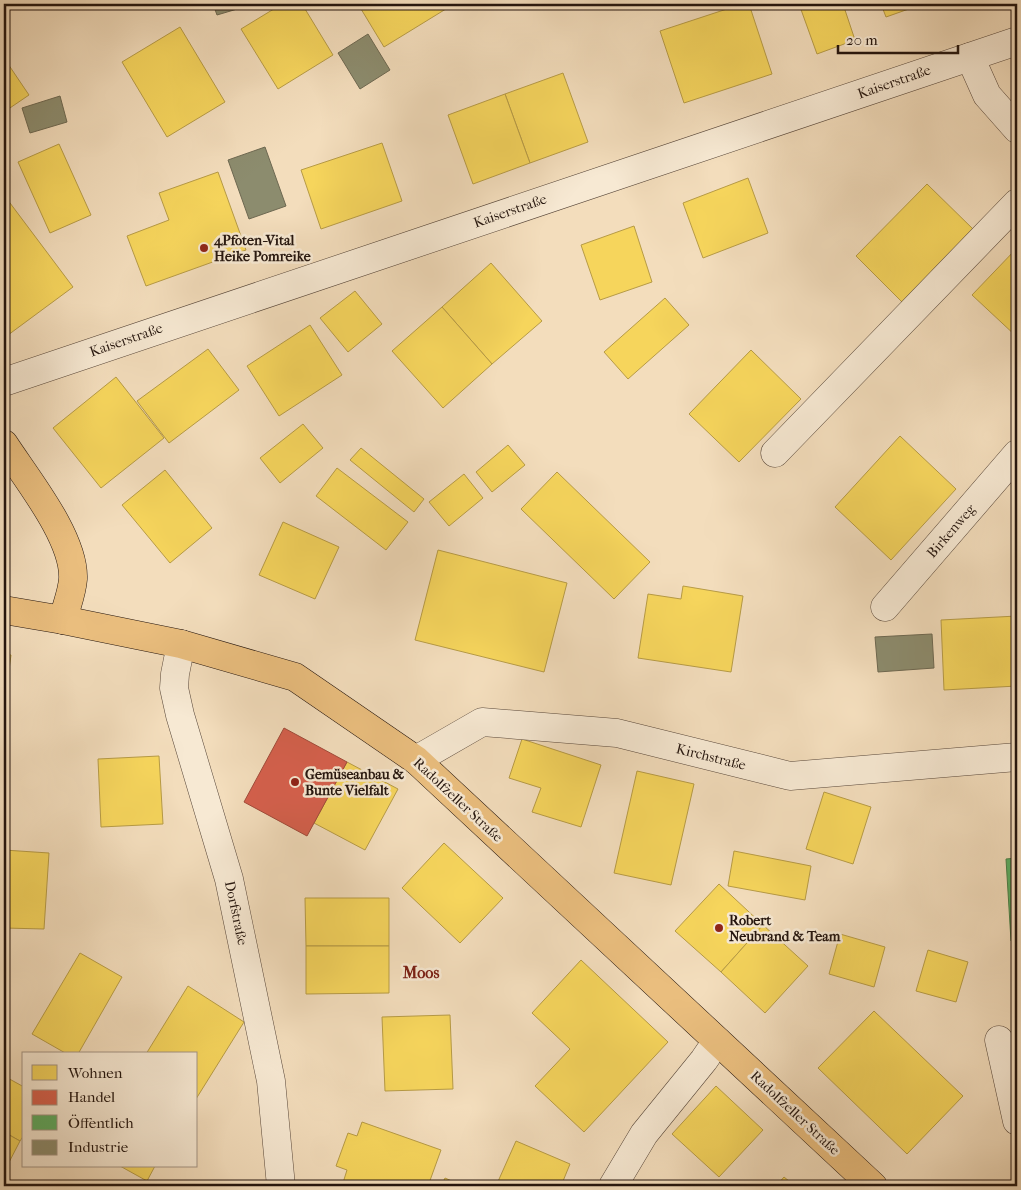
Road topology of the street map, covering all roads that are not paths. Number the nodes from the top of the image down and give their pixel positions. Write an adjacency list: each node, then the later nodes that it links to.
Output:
1 (1017, 41): 2 (street, Kaiserstraße)
2 (970, 57): 3 (street); 5 (street, Kaiserstraße)
3 (1017, 129)
4 (1017, 203): 7 (street)
5 (4, 382)
6 (4, 444): 11 (main road)
7 (775, 453)
8 (1017, 454): 9 (street, Birkenweg)
9 (885, 607)
10 (4, 610): 11 (main road, Radolfzeller Straße)
11 (63, 620): 12 (main road, Radolfzeller Straße)
12 (181, 644): 14 (main road, Radolfzeller Straße); 18 (street, Dorfstraße)
13 (1017, 757): 14 (street, Kirchstraße)
14 (416, 760): 16 (main road, Radolfzeller Straße)
15 (999, 1040): 17 (street)
16 (717, 1041): 19 (street); 20 (main road, Radolfzeller Straße)
17 (1017, 1121)
18 (281, 1186)
19 (613, 1186)
20 (873, 1186)

